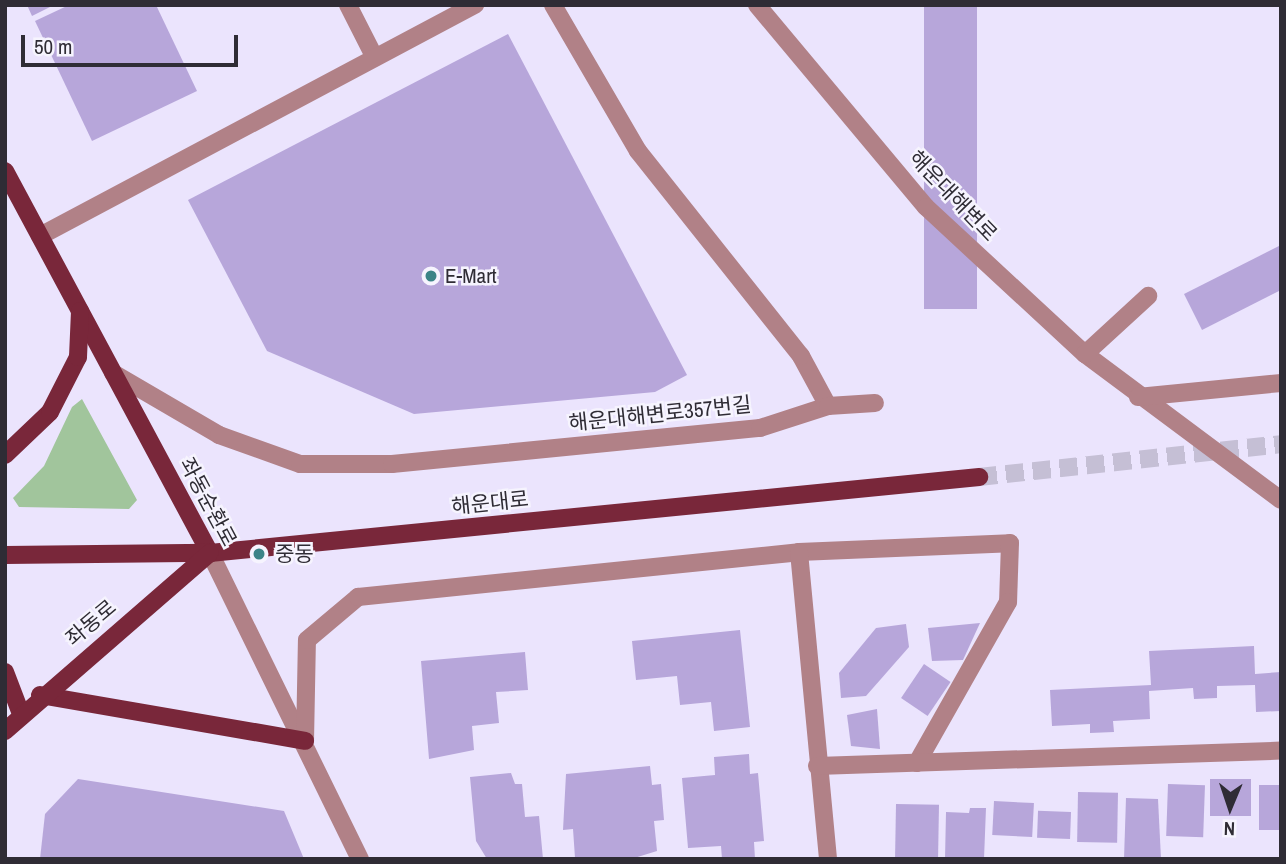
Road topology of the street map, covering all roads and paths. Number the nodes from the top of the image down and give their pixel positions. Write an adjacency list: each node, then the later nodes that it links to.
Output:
1 (348, 5): 5 (street)
2 (475, 5): 5 (street)
3 (553, 5): 15 (street)
4 (757, 5): 10 (street, 해운대해변로)
5 (375, 58): 7 (street)
6 (5, 171): 7 (main road, 좌동순환로)
7 (40, 236): 9 (main road, 좌동순환로)
8 (1148, 296): 10 (street)
9 (80, 311): 11 (main road, 좌동순환로); 16 (main road)
10 (1085, 354): 13 (street, 해운대해변로)
11 (114, 373): 15 (street, 해운대해변로357번길); 20 (main road, 좌동순환로)
12 (1281, 383): 13 (street)
13 (1138, 397): 18 (street, 해운대해변로)
14 (875, 403): 15 (street, 해운대해변로357번길)
15 (828, 406)
16 (5, 455)
17 (979, 477): 20 (main road, 해운대로)
18 (1281, 499)
19 (799, 552): 26 (street); 28 (street); 29 (street)
20 (210, 553): 21 (main road, 해운대로); 23 (main road, 좌동로); 26 (street, 좌동순환로)
21 (5, 555)
22 (5, 672): 24 (main road)
23 (40, 695): 24 (main road, 좌동로); 26 (main road)
24 (21, 714): 25 (main road, 좌동로)
25 (5, 731)
26 (304, 741): 30 (street, 좌동순환로)
27 (1281, 751): 28 (street)
28 (917, 763): 29 (street)
29 (817, 766): 31 (street)
30 (360, 859)
31 (828, 859)

